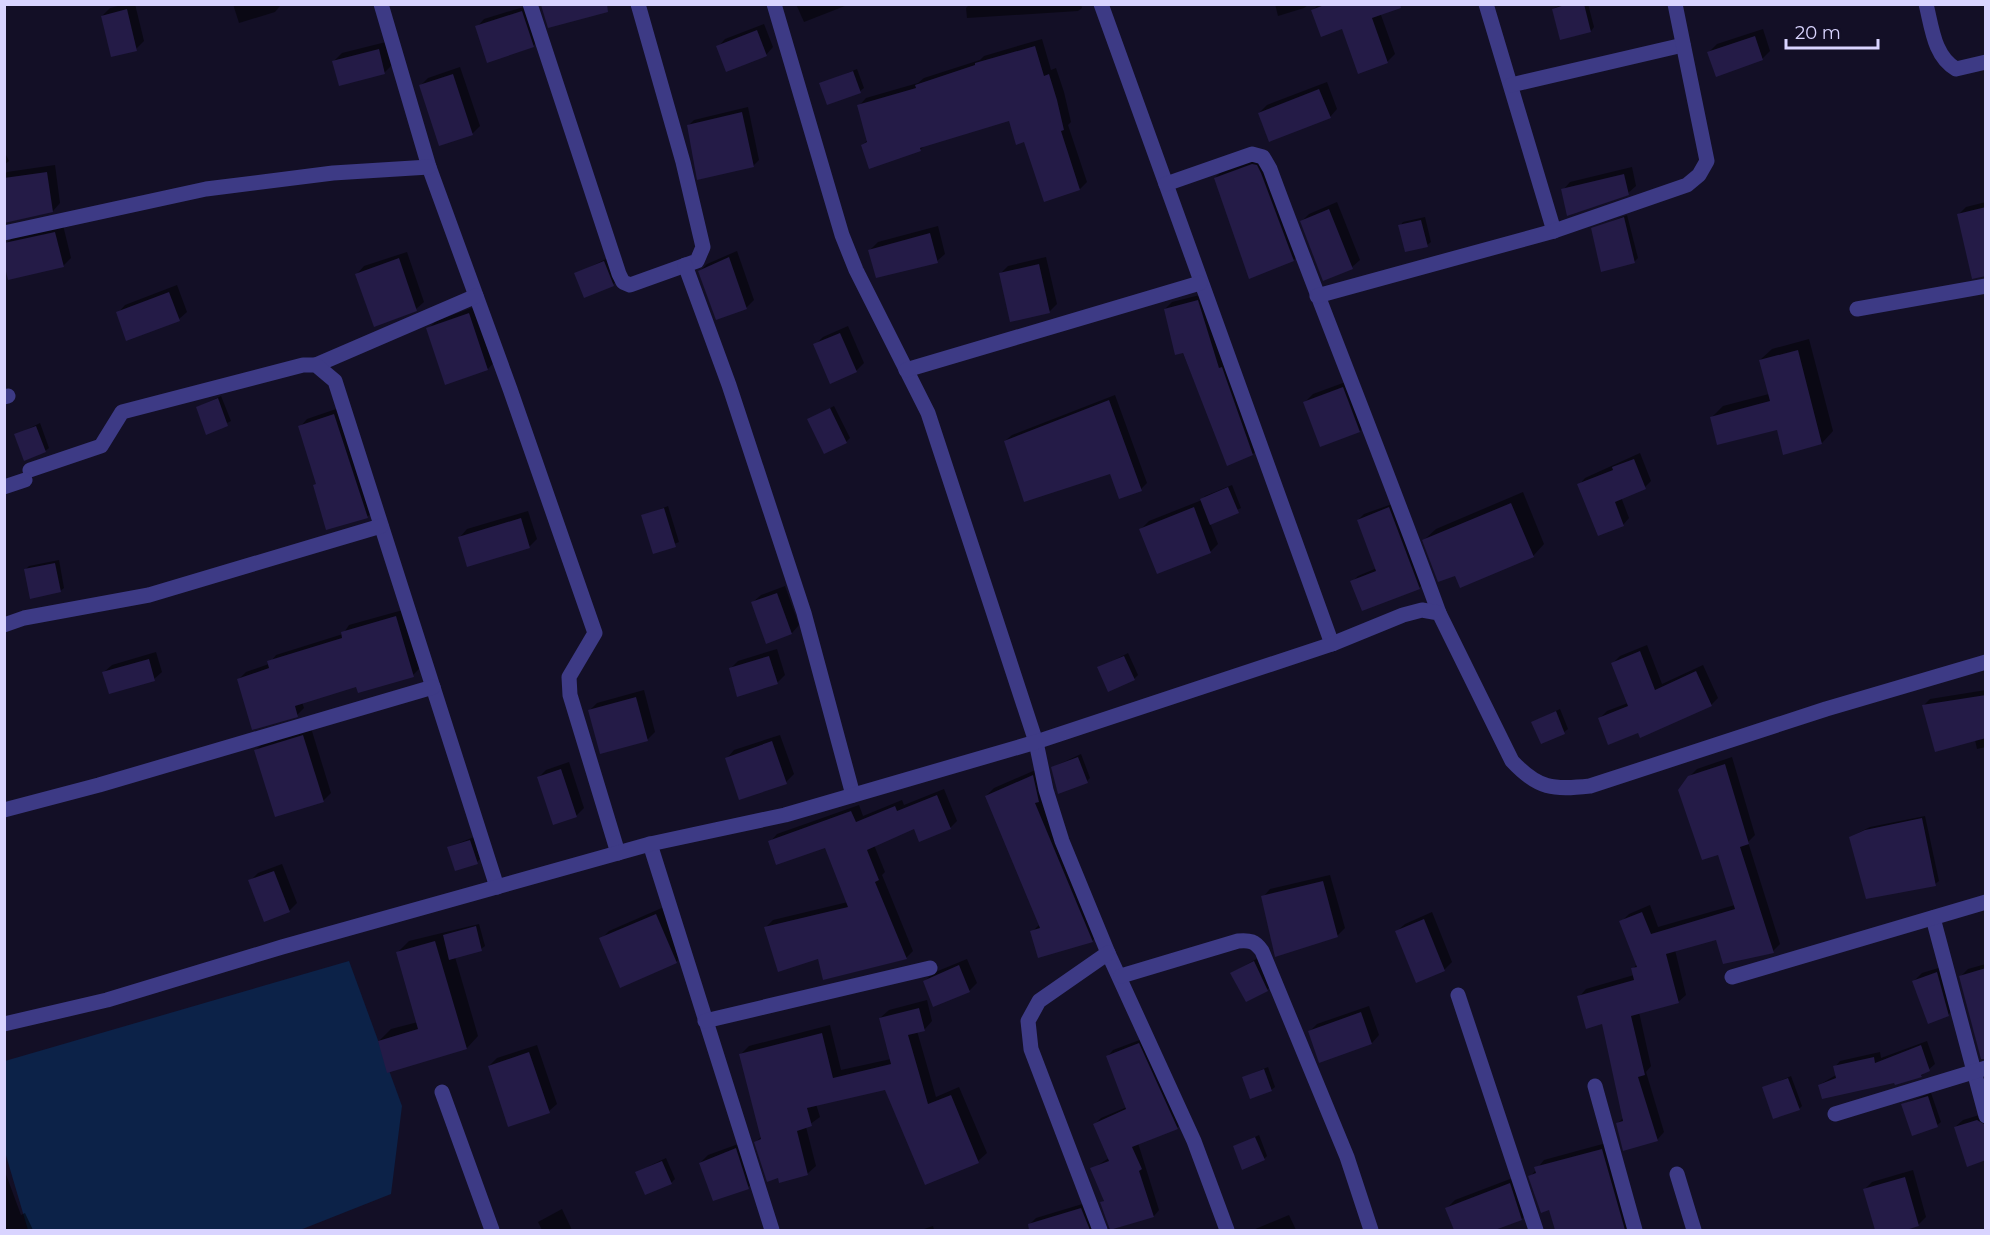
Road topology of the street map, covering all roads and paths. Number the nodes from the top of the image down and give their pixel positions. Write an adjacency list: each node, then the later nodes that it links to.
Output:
1 (381, 4): 12 (street)
2 (530, 4): 16 (street)
3 (638, 4): 16 (street)
4 (774, 4): 23 (street)
5 (1101, 4): 13 (street)
6 (1486, 4): 11 (street)
7 (1674, 4): 9 (street)
8 (1926, 4): 10 (street)
9 (1683, 45): 11 (street); 14 (street)
10 (1986, 62)
11 (1511, 85): 14 (street)
12 (429, 167): 15 (street); 19 (street)
13 (1166, 184): 17 (street); 20 (street)
14 (1554, 231): 20 (street)
15 (4, 233)
16 (686, 265): 32 (street)
17 (1200, 283): 23 (street); 28 (street)
18 (1986, 286): 21 (street)
19 (476, 296): 22 (street); 35 (street)
20 (1317, 296): 26 (street)
21 (1857, 309)
22 (316, 365): 24 (street); 25 (street)
23 (906, 370): 31 (street)
24 (4, 487)
25 (381, 526): 27 (street); 30 (street)
26 (1439, 613): 28 (street); 29 (street)
27 (4, 625)
28 (1332, 644): 31 (street)
29 (1986, 662)
30 (433, 687): 33 (street); 36 (street)
31 (1036, 742): 32 (street); 39 (street)
32 (853, 795): 34 (street)
33 (4, 810)
34 (650, 844): 35 (street); 44 (street)
35 (618, 853): 36 (street)
36 (497, 887): 45 (street)
37 (1986, 902): 38 (street)
38 (1933, 918): 42 (street); 46 (street)
39 (1108, 953): 41 (street); 54 (street)
40 (930, 968): 44 (street)
41 (1121, 976): 55 (street); 56 (street)
42 (1732, 977)
43 (1458, 995): 57 (street)
44 (705, 1021): 53 (street)
45 (4, 1024)
46 (1980, 1070): 49 (street); 50 (street)
47 (1594, 1086): 58 (street)
48 (442, 1092): 52 (street)
49 (1835, 1114)
50 (1986, 1116)
51 (1677, 1174): 59 (street)
52 (492, 1230)
53 (772, 1230)
54 (1100, 1230)
55 (1227, 1230)
56 (1371, 1230)
57 (1536, 1230)
58 (1635, 1230)
59 (1694, 1230)

